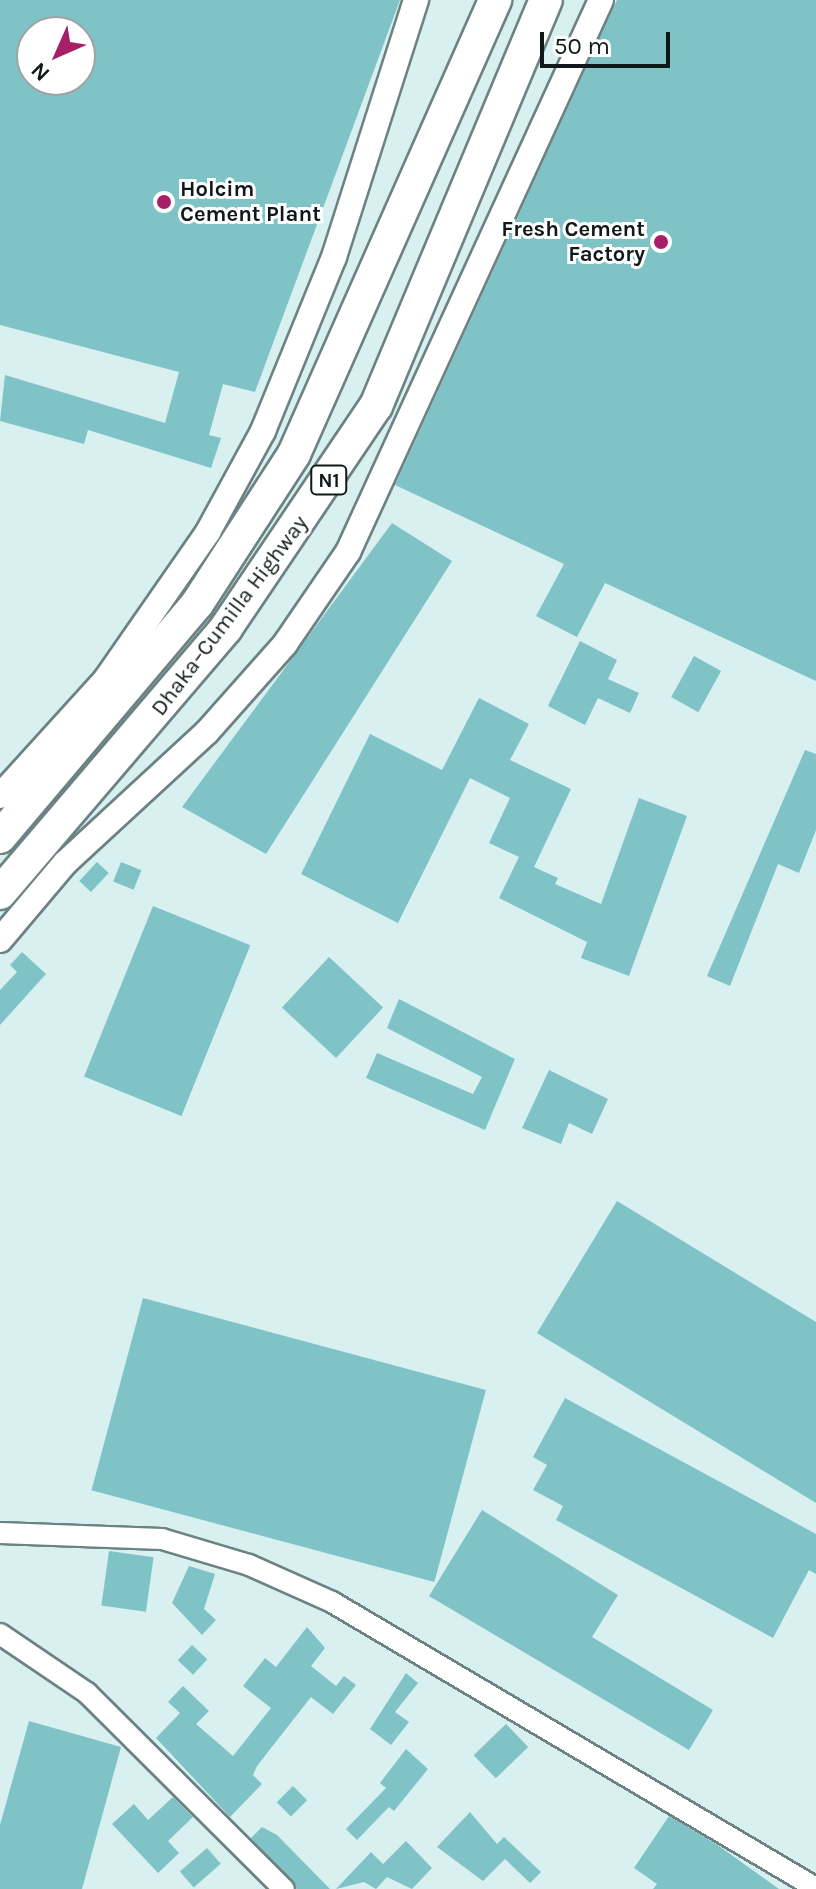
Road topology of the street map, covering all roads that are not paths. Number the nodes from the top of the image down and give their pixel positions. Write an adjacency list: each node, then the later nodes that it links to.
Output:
1 (416, 0): 5 (street)
2 (495, 0): 6 (highway, Dhaka–Cumilla Highway / N1)
3 (546, 0): 7 (highway, Dhaka–Cumilla Highway / N1)
4 (601, 0): 8 (street)
5 (0, 796)
6 (0, 837)
7 (0, 893)
8 (0, 940)
9 (0, 1533): 11 (street)
10 (0, 1634): 12 (street)
11 (816, 1888)
12 (284, 1889)

